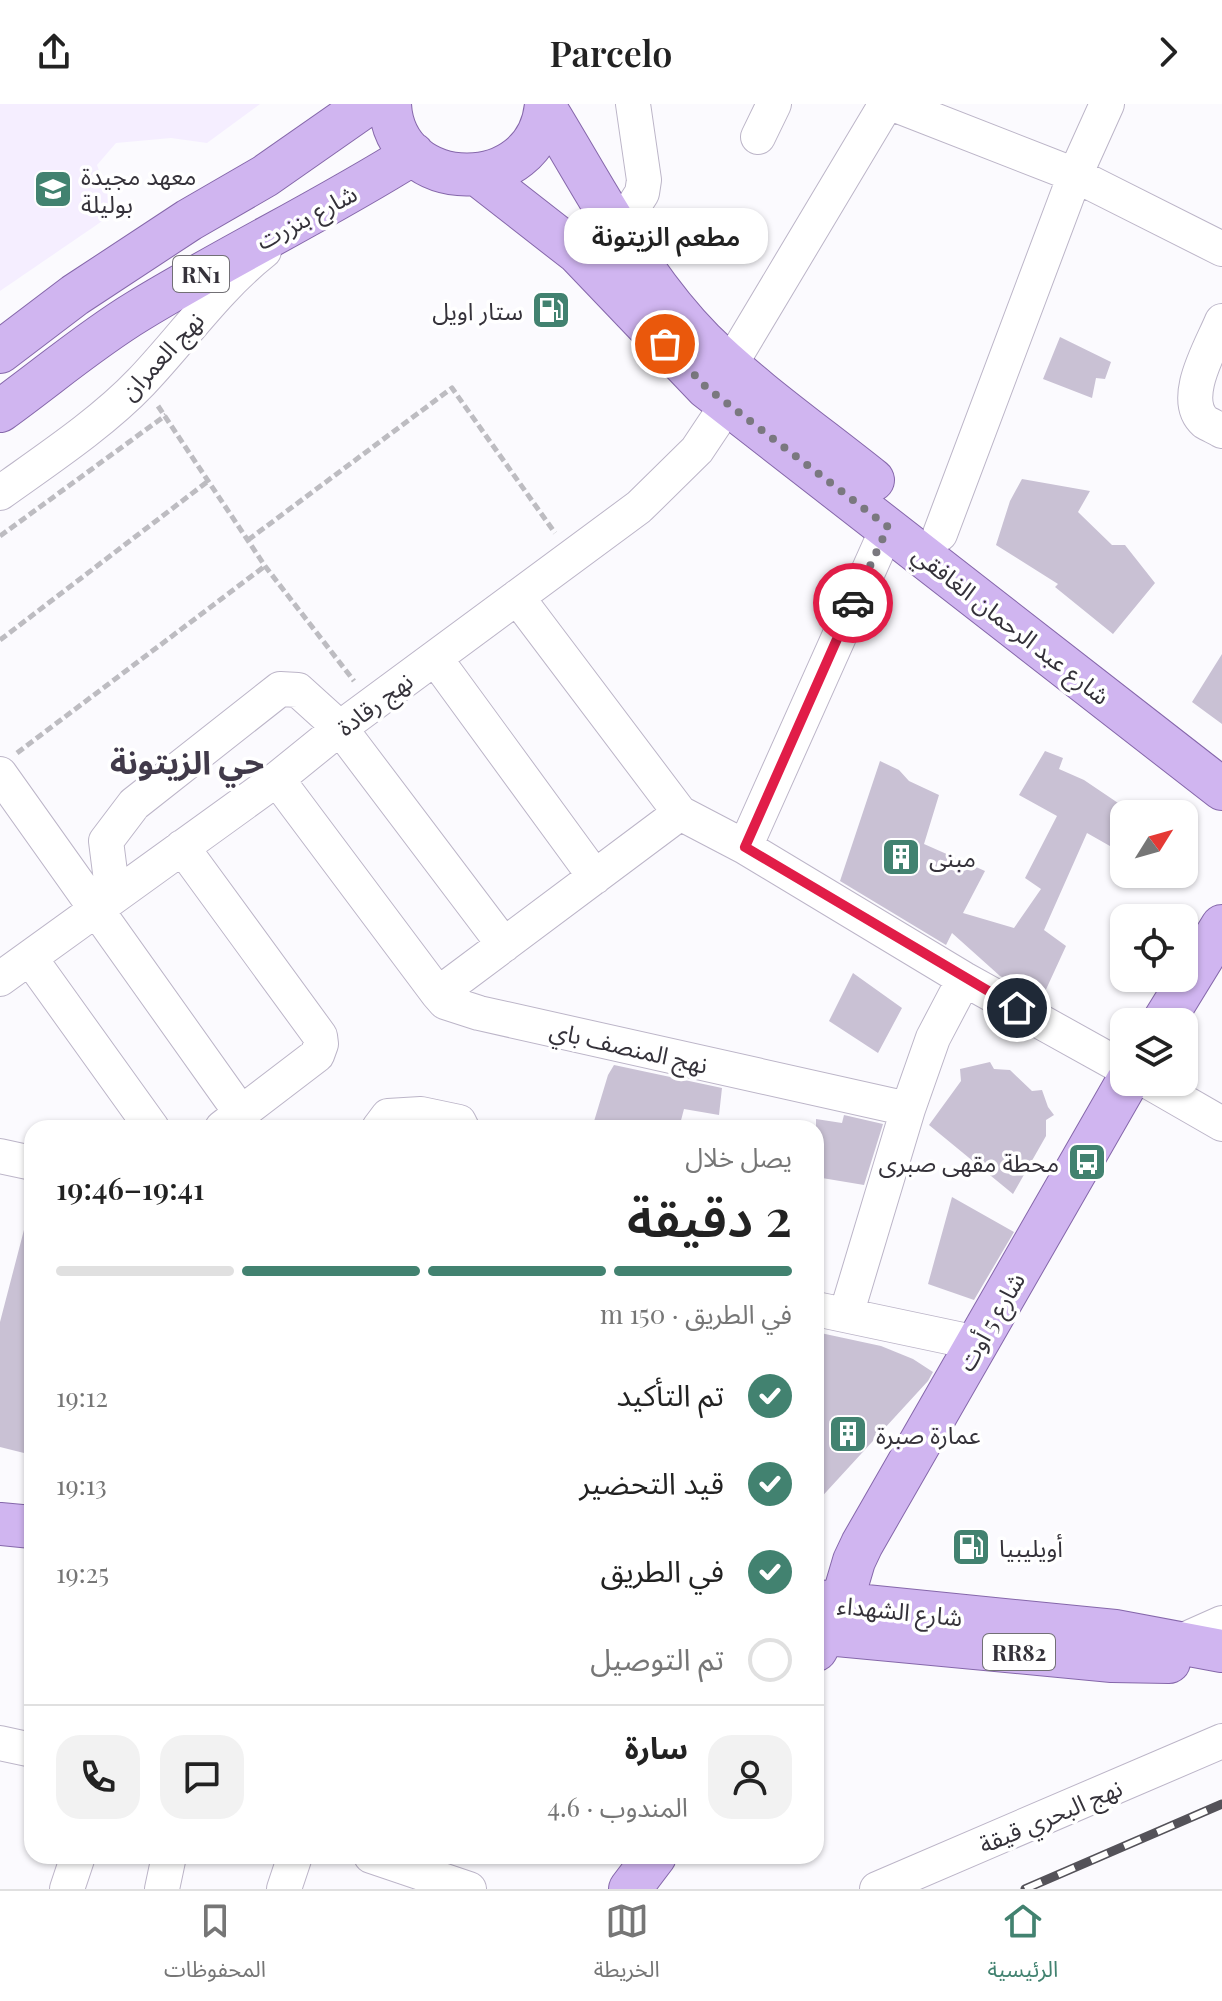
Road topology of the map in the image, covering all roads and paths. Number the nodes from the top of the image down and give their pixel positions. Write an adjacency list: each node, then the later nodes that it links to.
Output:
1 (368, 104): 17 (main road, RN1)
2 (390, 104): 10 (main road)
3 (633, 104): 14 (street)
4 (774, 104): 9 (street)
5 (886, 104): 19 (street, نهج رقادة)
6 (893, 104): 12 (street)
7 (1107, 104): 12 (street)
8 (546, 106): 11 (main road); 14 (main road, شارع عبد الرحمان الغافقي)
9 (758, 137)
10 (413, 154): 11 (main road); 13 (main road, شارع بنزرت / RN1)
11 (478, 175): 19 (main road, شارع عبد الرحمان الغافقي)
12 (1075, 175): 15 (street); 26 (street)
13 (315, 210): 18 (street, نهج العمران); 20 (main road, شارع بنزرت / RN1)
14 (619, 229): 19 (main road, شارع عبد الرحمان الغافقي)
15 (1222, 249)
16 (1222, 321): 22 (street)
17 (0, 352)
18 (139, 384): 21 (path); 24 (street, نهج العمران)
19 (728, 385): 25 (main road, شارع عبد الرحمان الغافقي); 26 (main road, شارع عبد الرحمان الغافقي); 29 (street, نهج رقادة)
20 (0, 411)
21 (166, 415): 23 (path); 27 (path)
22 (1222, 431)
23 (207, 482): 28 (path); 32 (path)
24 (0, 493)
25 (888, 527): 39 (main road, شارع عبد الرحمان الغافقي); 42 (street)
26 (940, 534): 36 (main road, شارع عبد الرحمان الغافقي)
27 (0, 536)
28 (248, 540): 29 (path); 30 (path)
29 (572, 557): 31 (street, نهج رقادة)
30 (265, 566): 34 (path); 37 (path)
31 (517, 597): 33 (street, نهج رقادة); 40 (street)
32 (0, 640)
33 (435, 658): 34 (street, نهج رقادة); 43 (street)
34 (372, 704): 35 (street, نهج رقادة)
35 (340, 728): 38 (street, نهج رقادة); 44 (street); 46 (street)
36 (1222, 756)
37 (6, 765): 44 (street)
38 (277, 779): 41 (street, نهج رقادة); 50 (street)
39 (1222, 789)
40 (680, 813): 42 (street); 43 (street)
41 (182, 847): 44 (street, نهج رقادة); 57 (street)
42 (745, 847): 49 (street)
43 (595, 877): 46 (street)
44 (104, 903): 47 (street, نهج رقادة); 57 (street)
45 (1222, 926): 51 (main road)
46 (504, 945): 50 (street)
47 (30, 958): 48 (street, نهج رقادة); 56 (street)
48 (0, 979)
49 (964, 979): 52 (street); 55 (street)
50 (438, 994): 55 (street, نهج المنصف باي)
51 (1172, 1008)
52 (1110, 1060)
53 (1119, 1096): 64 (main road, شارع 5 أوت)
54 (1173, 1096): 60 (street)
55 (908, 1109): 63 (street)
56 (146, 1120)
57 (232, 1120)
58 (385, 1120): 59 (street)
59 (450, 1120)
60 (1222, 1124)
61 (0, 1156): 62 (street)
62 (24, 1161)
63 (831, 1312): 64 (street)
64 (977, 1343): 69 (main road, شارع 5 أوت)
65 (0, 1524): 66 (main road)
66 (24, 1526)
67 (0, 1552): 68 (main road)
68 (24, 1554)
69 (824, 1616)
70 (824, 1620): 73 (main road, شارع الشهداء / RR82)
71 (824, 1620): 75 (main road, شارع الشهداء / RR82)
72 (1222, 1623): 73 (street)
73 (1177, 1643): 74 (main road, شارع الشهداء / RR82)
74 (1222, 1651)
75 (1222, 1664)
76 (1222, 1741): 92 (street, نهج البحري قيقة)
77 (0, 1743): 78 (street)
78 (24, 1748)
79 (75, 1864): 86 (street)
80 (167, 1864): 87 (street)
81 (292, 1864): 88 (street)
82 (390, 1864): 85 (street)
83 (649, 1864): 90 (main road)
84 (677, 1864): 91 (main road)
85 (410, 1872): 89 (street)
86 (67, 1889)
87 (162, 1889)
88 (284, 1889)
89 (469, 1889)
90 (630, 1889)
91 (659, 1889)
92 (877, 1889)

